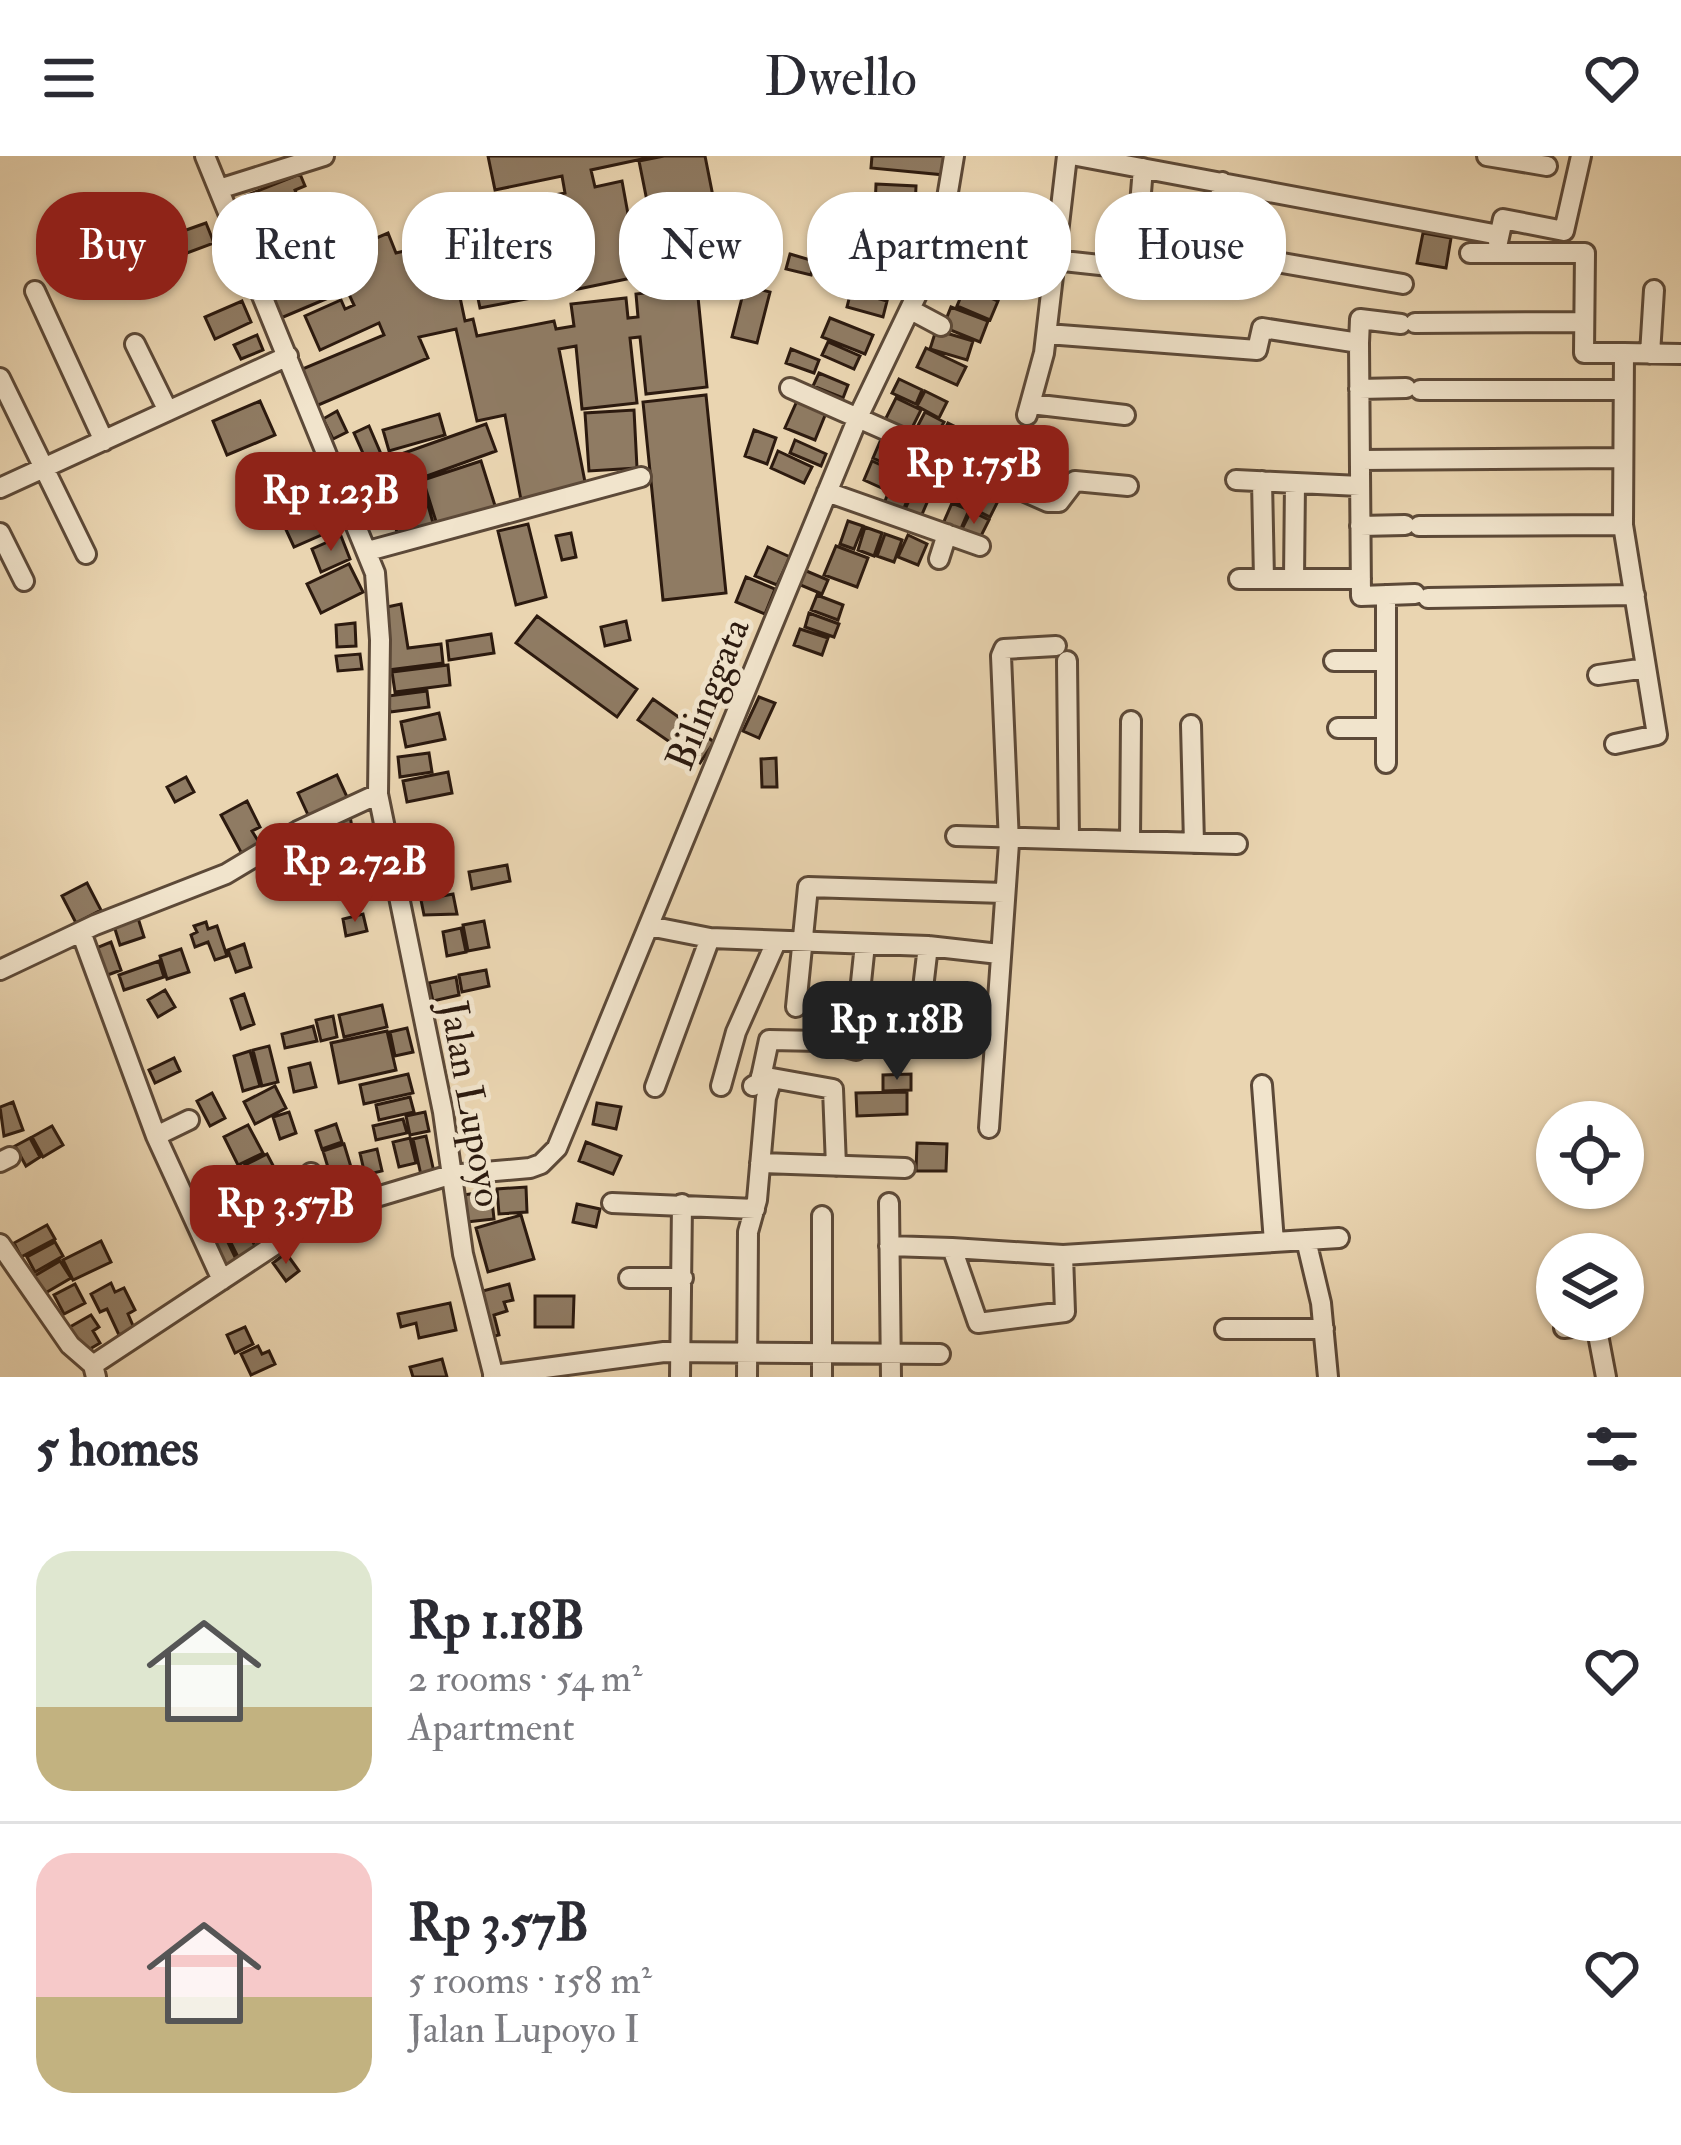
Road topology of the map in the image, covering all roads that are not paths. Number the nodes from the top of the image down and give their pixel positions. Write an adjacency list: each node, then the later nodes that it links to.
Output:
1 (205, 156): 11 (street, Jalan Lupoyo)
2 (324, 156): 11 (street)
3 (954, 156): 13 (street, Bilinggata)
4 (1067, 156): 14 (street)
5 (1581, 156): 17 (street)
6 (1088, 157): 9 (street)
7 (1500, 157): 8 (street)
8 (1547, 166)
9 (1144, 168): 10 (street); 15 (street)
10 (1222, 182): 16 (street); 18 (street)
11 (219, 188): 12 (street, Jalan Lupoyo)
12 (221, 192)
13 (948, 192)
14 (1062, 192)
15 (1142, 192)
16 (1221, 192)
17 (1564, 231): 18 (street); 20 (street)
18 (1497, 244): 19 (street); 20 (street)
19 (1471, 253)
20 (1559, 253): 28 (street)
21 (1286, 264): 22 (street)
22 (1403, 284)
23 (1654, 290): 33 (street)
24 (34, 291): 43 (street)
25 (265, 300): 35 (street, Jalan Lupoyo)
26 (929, 300): 42 (street, Bilinggata)
27 (1050, 300): 29 (street)
28 (1584, 322): 30 (street); 32 (street)
29 (1046, 334): 30 (street); 41 (street)
30 (1359, 343): 38 (street)
31 (135, 344): 40 (street)
32 (1624, 353): 33 (street); 39 (street)
33 (1651, 354): 34 (street)
34 (1681, 354)
35 (288, 356): 40 (street); 60 (street, Jalan Lupoyo)
36 (0, 378): 46 (street)
37 (790, 388): 42 (street)
38 (1359, 389): 39 (street); 45 (street)
39 (1623, 390): 44 (street)
40 (168, 410): 43 (street)
41 (1125, 415)
42 (869, 420): 51 (street); 54 (street, Bilinggata)
43 (104, 441): 46 (street)
44 (1621, 458): 45 (street); 55 (street)
45 (1360, 460): 52 (street)
46 (44, 468): 53 (street); 61 (street)
47 (641, 477): 60 (street)
48 (1236, 480): 49 (street)
49 (1262, 482): 50 (street); 64 (street)
50 (1295, 483): 52 (street); 65 (street)
51 (1128, 486)
52 (1360, 486): 56 (street)
53 (0, 488)
54 (834, 495): 58 (street); 88 (street, Bilinggata)
55 (1623, 525): 56 (street); 69 (street)
56 (1360, 526): 66 (street)
57 (0, 532): 67 (street)
58 (947, 534): 59 (street); 62 (street)
59 (980, 546)
60 (368, 550): 80 (street, Jalan Lupoyo)
61 (86, 554)
62 (939, 559)
63 (1239, 579): 64 (street)
64 (1264, 579): 65 (street)
65 (1294, 579): 66 (street)
66 (1360, 579): 68 (street)
67 (24, 581)
68 (1386, 595): 69 (street); 70 (street)
69 (1635, 595): 72 (street)
70 (1386, 661): 71 (street); 77 (street)
71 (1334, 662)
72 (1646, 668): 73 (street); 78 (street)
73 (1598, 675)
74 (1131, 721): 84 (street)
75 (1190, 725): 85 (street)
76 (1338, 728): 77 (street)
77 (1386, 728): 79 (street)
78 (1615, 744)
79 (1386, 763)
80 (378, 794): 89 (street); 112 (street, Jalan Lupoyo)
81 (956, 836): 82 (street)
82 (1008, 837): 83 (street); 83 (street); 87 (street)
83 (1069, 838): 84 (street)
84 (1130, 841): 85 (street)
85 (1194, 843): 86 (street)
86 (1237, 844)
87 (1004, 893): 92 (street); 95 (street)
88 (654, 928): 90 (street); 112 (street, Bilinggata)
89 (81, 932): 96 (street); 107 (street)
90 (710, 938): 91 (street); 104 (street)
91 (776, 942): 92 (street); 103 (street)
92 (801, 942): 93 (street); 97 (street)
93 (865, 944): 94 (street); 98 (street)
94 (928, 946): 95 (street); 99 (street)
95 (999, 954): 106 (street)
96 (0, 970)
97 (796, 1007)
98 (858, 1011)
99 (919, 1022)
100 (856, 1050): 101 (street)
101 (762, 1080): 108 (street); 109 (street)
102 (1262, 1085): 123 (street)
103 (721, 1086)
104 (655, 1088)
105 (189, 1120): 107 (street)
106 (989, 1128)
107 (156, 1136): 119 (street)
108 (760, 1163): 109 (street); 117 (street)
109 (836, 1166): 110 (street)
110 (904, 1168)
111 (311, 1173): 118 (street)
112 (450, 1175): 118 (street, Bilinggata); 140 (street, Jalan Lupoyo)
113 (250, 1186): 119 (street)
114 (612, 1203): 116 (street)
115 (889, 1203): 125 (street)
116 (682, 1204): 117 (street); 129 (street)
117 (755, 1209): 135 (street)
118 (328, 1211): 130 (street, Bilinggata)
119 (194, 1215): 130 (street)
120 (822, 1216): 136 (street)
121 (1339, 1238): 122 (street)
122 (1306, 1240): 123 (street); 132 (street)
123 (1274, 1242): 127 (street)
124 (0, 1244): 139 (street)
125 (889, 1246): 126 (street); 137 (street)
126 (952, 1248): 127 (street); 127 (street)
127 (1063, 1255)
128 (629, 1278): 129 (street)
129 (683, 1279): 134 (street)
130 (223, 1280): 139 (street, Bilinggata)
131 (1225, 1329): 132 (street)
132 (1324, 1329): 145 (street)
133 (1599, 1341): 146 (street)
134 (680, 1352): 135 (street); 140 (street); 141 (street)
135 (747, 1353): 136 (street); 142 (street)
136 (824, 1353): 137 (street); 143 (street)
137 (891, 1354): 138 (street); 144 (street)
138 (940, 1354)
139 (93, 1373)
140 (494, 1376)
141 (680, 1377)
142 (747, 1377)
143 (822, 1377)
144 (891, 1377)
145 (1328, 1377)
146 (1606, 1377)

